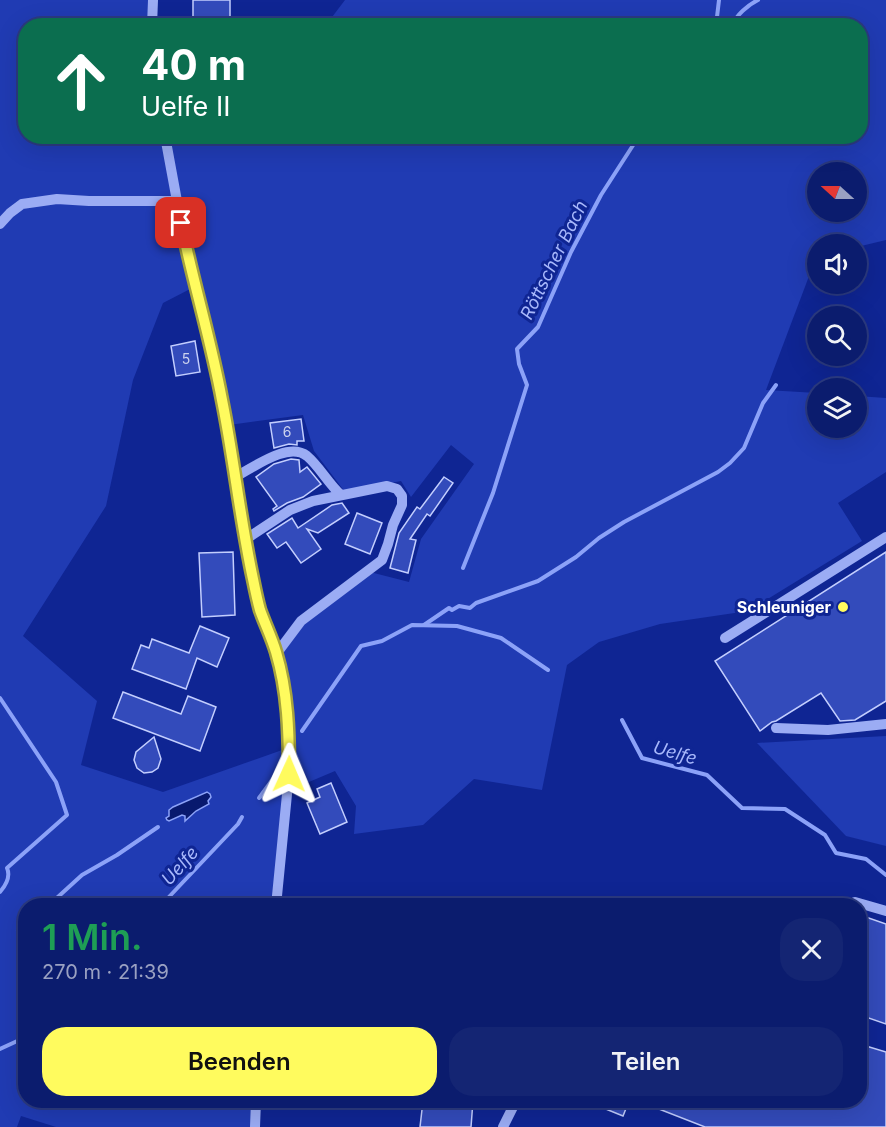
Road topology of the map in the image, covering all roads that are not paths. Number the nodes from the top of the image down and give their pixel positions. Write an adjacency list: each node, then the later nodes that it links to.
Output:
1 (153, 0): 2 (street)
2 (152, 18)
3 (166, 144): 4 (street)
4 (176, 201): 5 (street); 6 (street)
5 (0, 224)
6 (235, 477): 7 (street); 9 (street)
7 (341, 495): 9 (street); 11 (street)
8 (886, 537): 10 (street)
9 (246, 539): 11 (street)
10 (725, 638)
11 (277, 653): 14 (street)
12 (886, 723): 13 (street)
13 (776, 728)
14 (277, 898)
15 (867, 905): 16 (street)
16 (886, 911)
17 (256, 1108): 19 (street)
18 (512, 1108): 20 (street)
19 (255, 1127)
20 (503, 1127)

